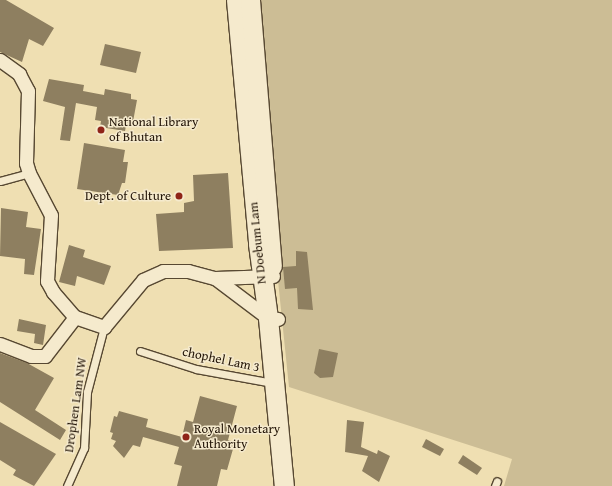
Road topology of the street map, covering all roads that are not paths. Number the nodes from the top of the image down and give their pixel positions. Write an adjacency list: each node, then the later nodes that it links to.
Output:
1 (236, 0): 6 (main road, N Doebum Lam)
2 (250, 0): 6 (main road, N Doebum Lam)
3 (0, 60): 4 (street)
4 (29, 173): 5 (lane); 8 (street)
5 (0, 181)
6 (267, 277): 7 (street); 9 (main road, N Doebum Lam)
7 (215, 278): 9 (street); 10 (street)
8 (75, 317): 10 (street); 11 (street)
9 (273, 318): 13 (main road, N Doebum Lam); 16 (main road, N Doebum Lam)
10 (104, 327): 14 (lane, Drophen Lam NW)
11 (0, 344)
12 (140, 351): 13 (lane, chophel Lam 3)
13 (275, 384): 15 (main road, N Doebum Lam)
14 (68, 486)
15 (284, 486)
16 (292, 486)

